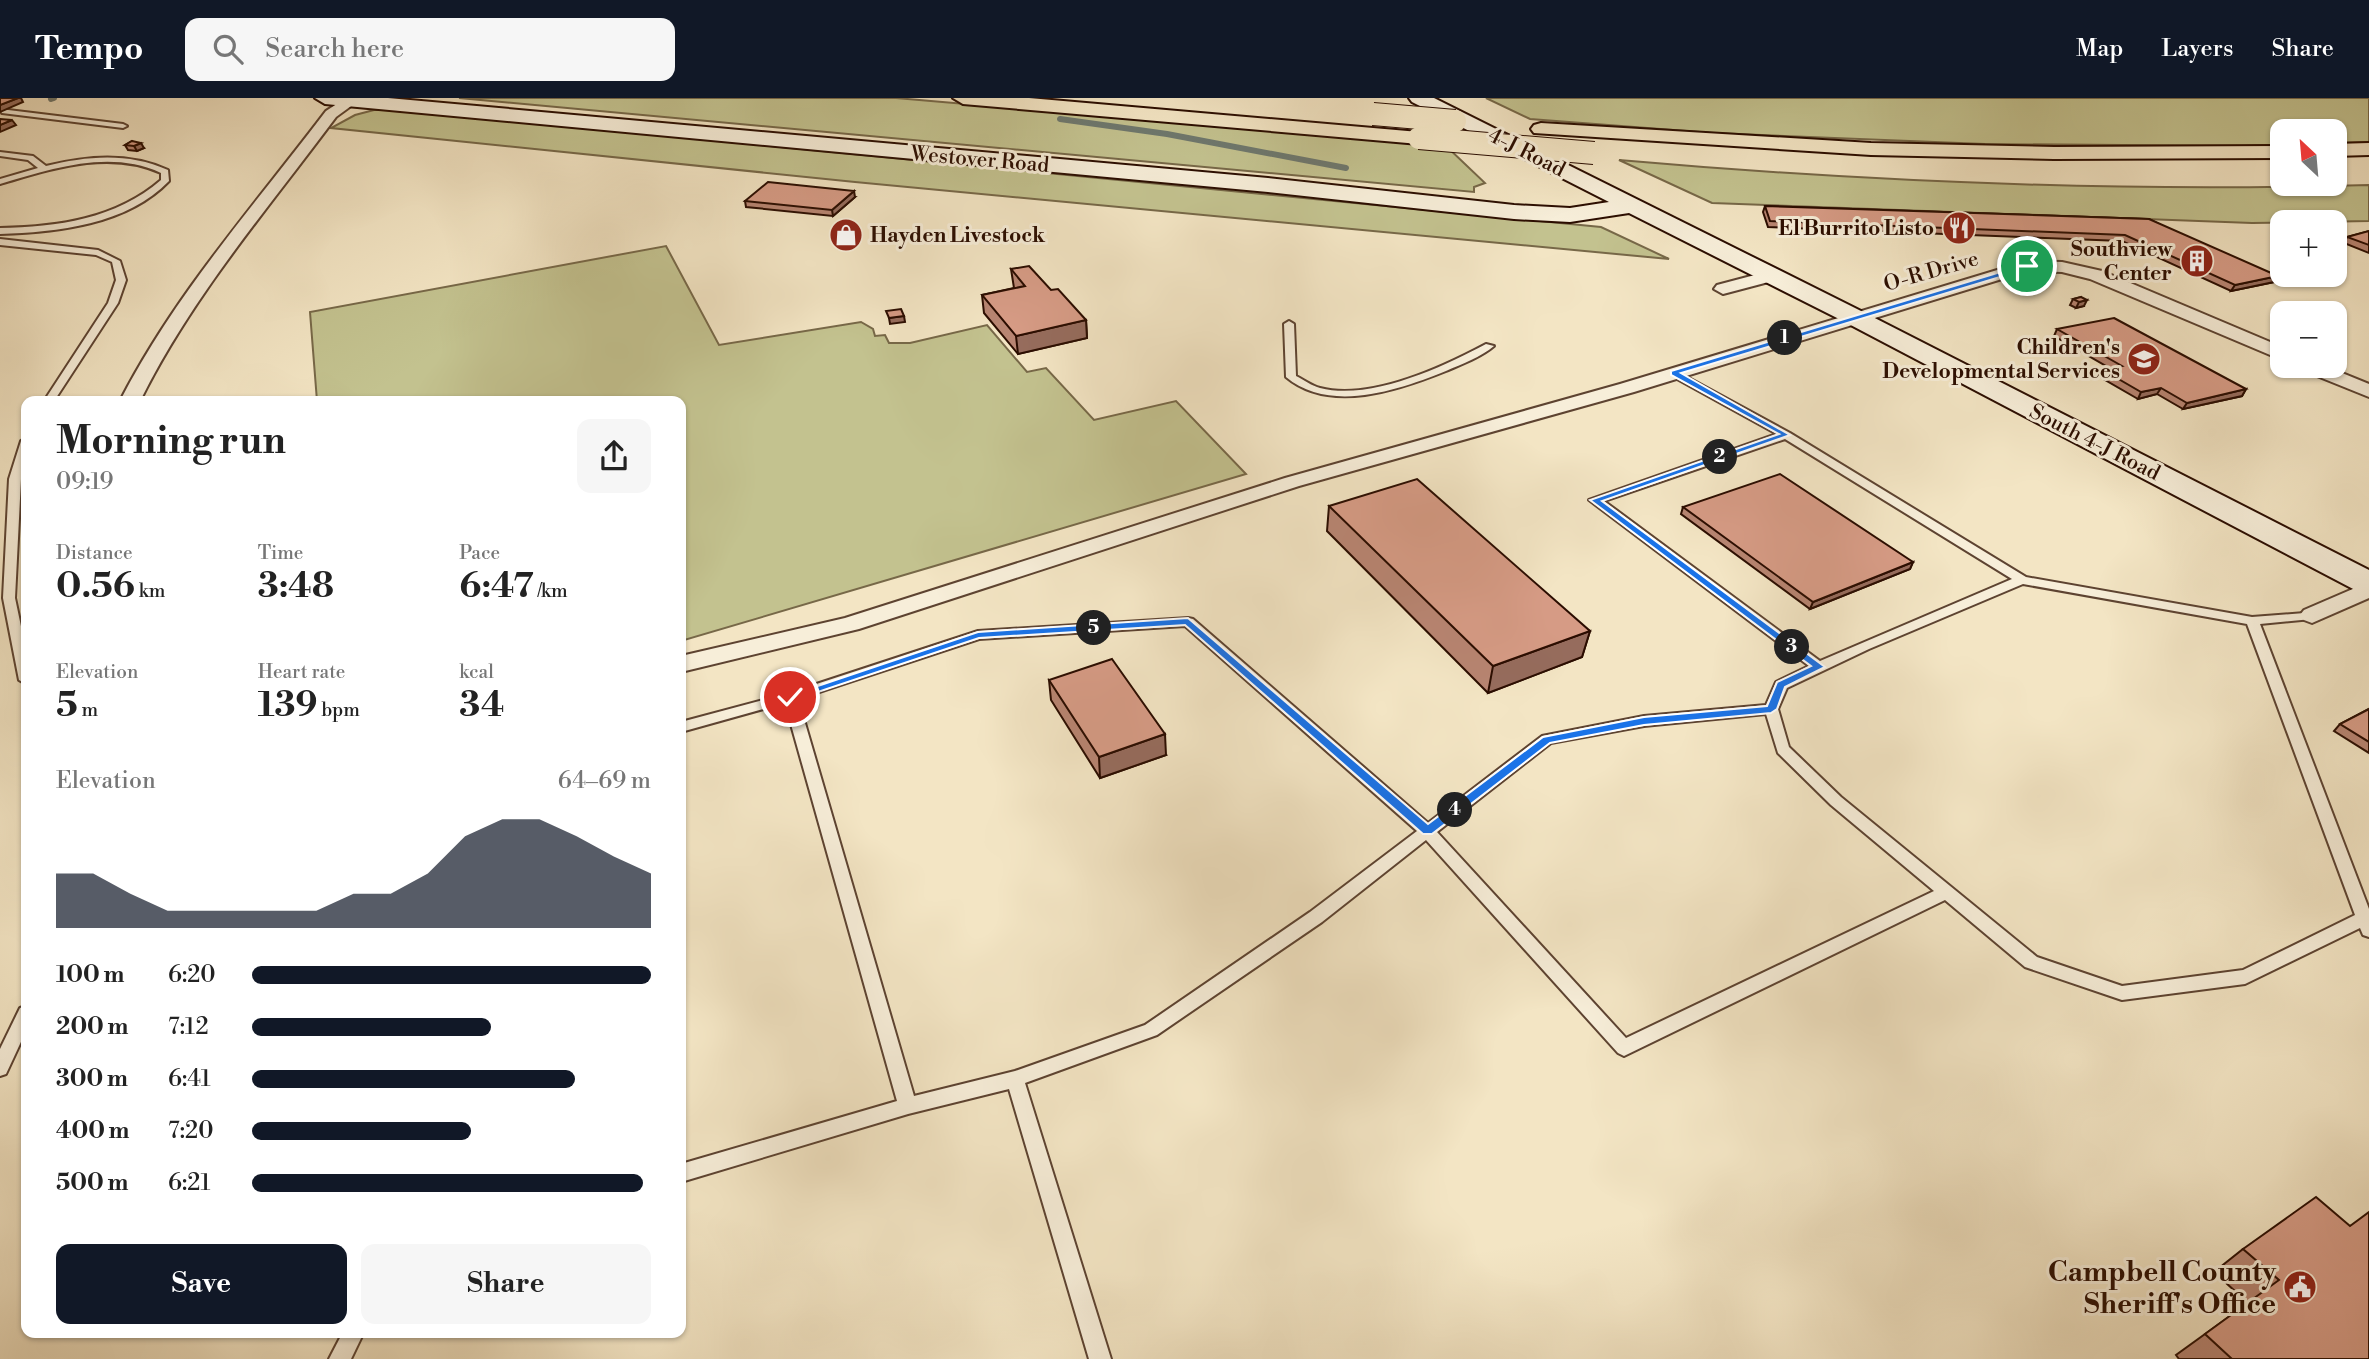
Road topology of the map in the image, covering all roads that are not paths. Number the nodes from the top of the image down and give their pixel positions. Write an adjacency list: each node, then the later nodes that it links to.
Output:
1 (325, 98): 5 (street, Westover Road)
2 (963, 98): 14 (highway, bridge)
3 (1181, 98): 6 (highway)
4 (1419, 98): 17 (street, 4-J Road)
5 (351, 100): 18 (street, Westover Road); 32 (street)
6 (1264, 105)
7 (2, 111): 9 (lane)
8 (1366, 113): 12 (highway, bridge)
9 (123, 125)
10 (2369, 149): 11 (highway)
11 (2347, 150)
12 (2270, 152)
13 (0, 154): 15 (lane)
14 (1760, 163)
15 (45, 169): 16 (lane); 19 (lane)
16 (0, 182)
17 (1634, 205): 18 (street, Westover Road); 21 (street, South 4-J Road)
18 (1514, 212): 21 (street)
19 (0, 231)
20 (0, 242): 31 (lane)
21 (1719, 250): 22 (street, South 4-J Road)
22 (1770, 276): 23 (street); 24 (street, South 4-J Road)
23 (1723, 289)
24 (1854, 317): 27 (street, O-R Drive); 28 (street, O-R Drive); 36 (street, South 4-J Road)
25 (1289, 324): 26 (lane)
26 (1489, 346)
27 (2270, 349)
28 (1674, 373): 33 (lane); 41 (street)
29 (2338, 378): 30 (street)
30 (2369, 391)
31 (52, 396)
32 (132, 396)
33 (1786, 435): 35 (lane); 42 (lane)
34 (21, 459): 40 (lane)
35 (2022, 580): 39 (lane); 42 (lane)
36 (2369, 584)
37 (2369, 589): 38 (street)
38 (2312, 615): 39 (lane)
39 (2252, 621): 48 (lane)
40 (21, 656)
41 (686, 663)
42 (1819, 667): 44 (lane)
43 (790, 697): 45 (lane); 46 (lane); 52 (lane)
44 (1771, 709): 46 (lane); 47 (lane)
45 (686, 726)
46 (1427, 831): 47 (lane); 51 (lane)
47 (1946, 892): 48 (lane)
48 (2367, 924)
49 (21, 1024): 50 (lane)
50 (0, 1068)
51 (1015, 1079): 52 (lane); 56 (lane)
52 (908, 1106): 53 (lane)
53 (686, 1172)
54 (351, 1338): 55 (lane)
55 (340, 1359)
56 (1100, 1359)

